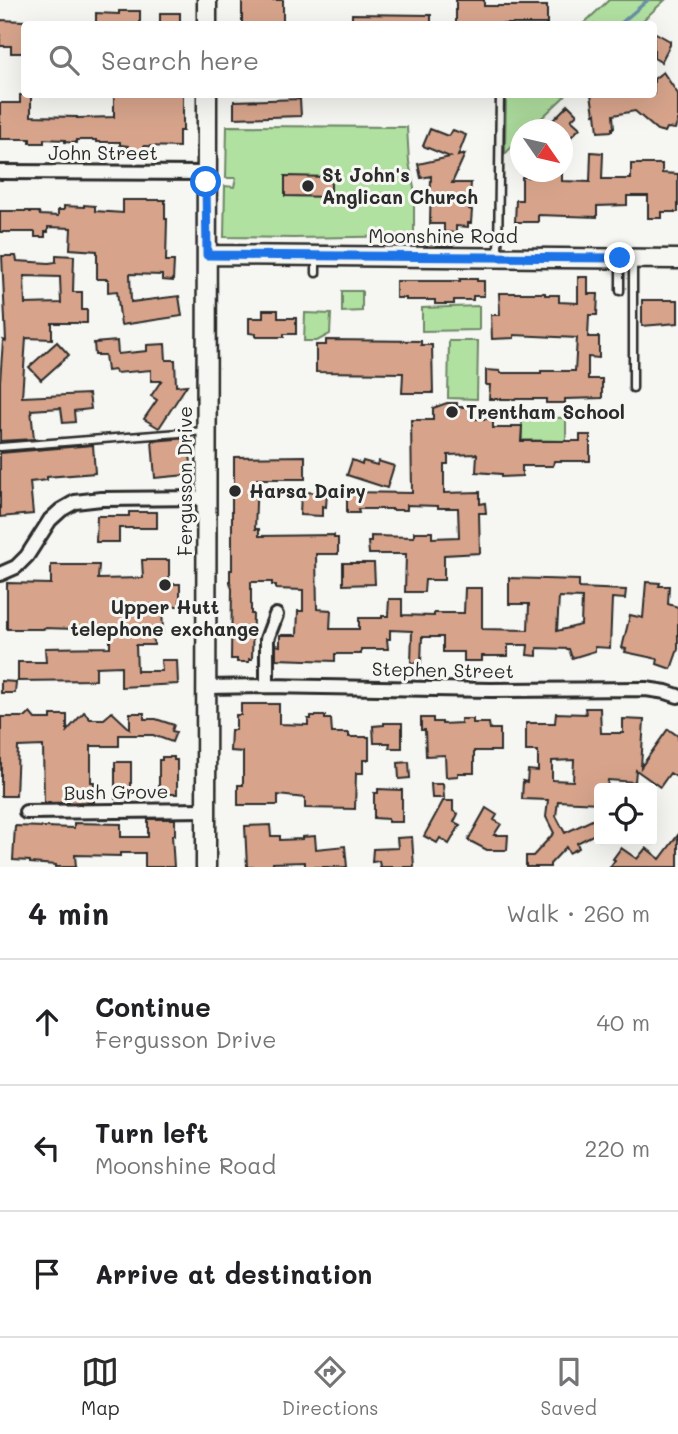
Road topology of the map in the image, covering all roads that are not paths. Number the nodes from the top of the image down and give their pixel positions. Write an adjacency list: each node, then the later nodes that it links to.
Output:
1 (206, 0): 2 (main road)
2 (207, 21)
3 (207, 98): 6 (main road, Fergusson Drive)
4 (500, 98): 8 (lane)
5 (0, 172): 6 (street, John Street)
6 (207, 173): 7 (main road, Fergusson Drive)
7 (207, 255): 8 (main road, Moonshine Road); 13 (main road, Fergusson Drive)
8 (498, 257): 9 (main road, Moonshine Road)
9 (626, 258): 10 (main road, Moonshine Road); 11 (lane); 12 (lane)
10 (678, 259)
11 (620, 291)
12 (633, 388)
13 (207, 431): 14 (lane); 15 (main road, Fergusson Drive)
14 (0, 447)
15 (206, 498): 16 (street); 19 (main road, Fergusson Drive)
16 (0, 574)
17 (276, 615): 18 (street)
18 (267, 686): 19 (street, Stephen Street); 20 (street, Stephen Street)
19 (206, 687): 21 (main road, Fergusson Drive)
20 (678, 696)
21 (206, 810): 22 (street, Bush Grove); 23 (main road, Fergusson Drive)
22 (26, 812)
23 (206, 867)

